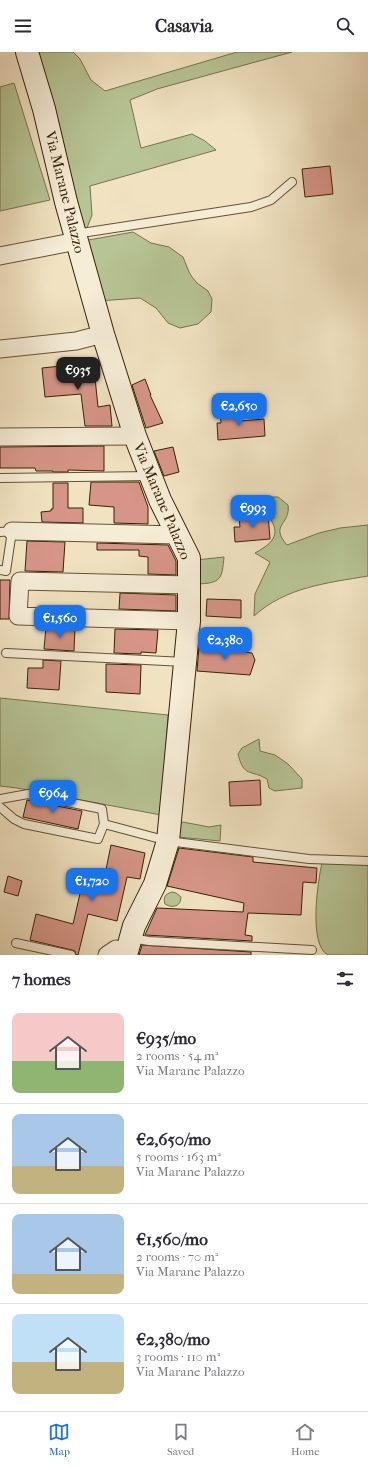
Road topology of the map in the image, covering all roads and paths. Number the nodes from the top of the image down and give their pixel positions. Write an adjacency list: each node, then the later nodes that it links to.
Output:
1 (27, 52): 3 (main road, Via Marane Palazzo)
2 (292, 182): 3 (lane)
3 (76, 237): 4 (street); 5 (main road, Via Marane Palazzo)
4 (0, 256)
5 (103, 334): 6 (street); 7 (main road, Via Marane Palazzo)
6 (0, 349)
7 (135, 436): 8 (street); 9 (main road, Via Marane Palazzo)
8 (0, 437)
9 (150, 476): 10 (lane); 12 (main road, Via Marane Palazzo)
10 (0, 478)
11 (6, 532): 12 (street); 13 (lane)
12 (177, 535): 14 (main road, Via Marane Palazzo)
13 (0, 570)
14 (190, 585): 15 (main road, Via Marane Palazzo); 15 (street)
15 (189, 621): 17 (main road, Via Marane Palazzo)
16 (6, 652): 17 (lane)
17 (186, 662): 21 (main road, Via Marane Palazzo)
18 (0, 799): 20 (lane)
19 (0, 808): 20 (lane)
20 (104, 824): 21 (lane)
21 (168, 841): 22 (lane); 24 (main road, Via Marane Palazzo)
22 (368, 860)
23 (16, 942): 26 (lane)
24 (123, 950): 25 (lane)
25 (312, 950)
26 (71, 955)

